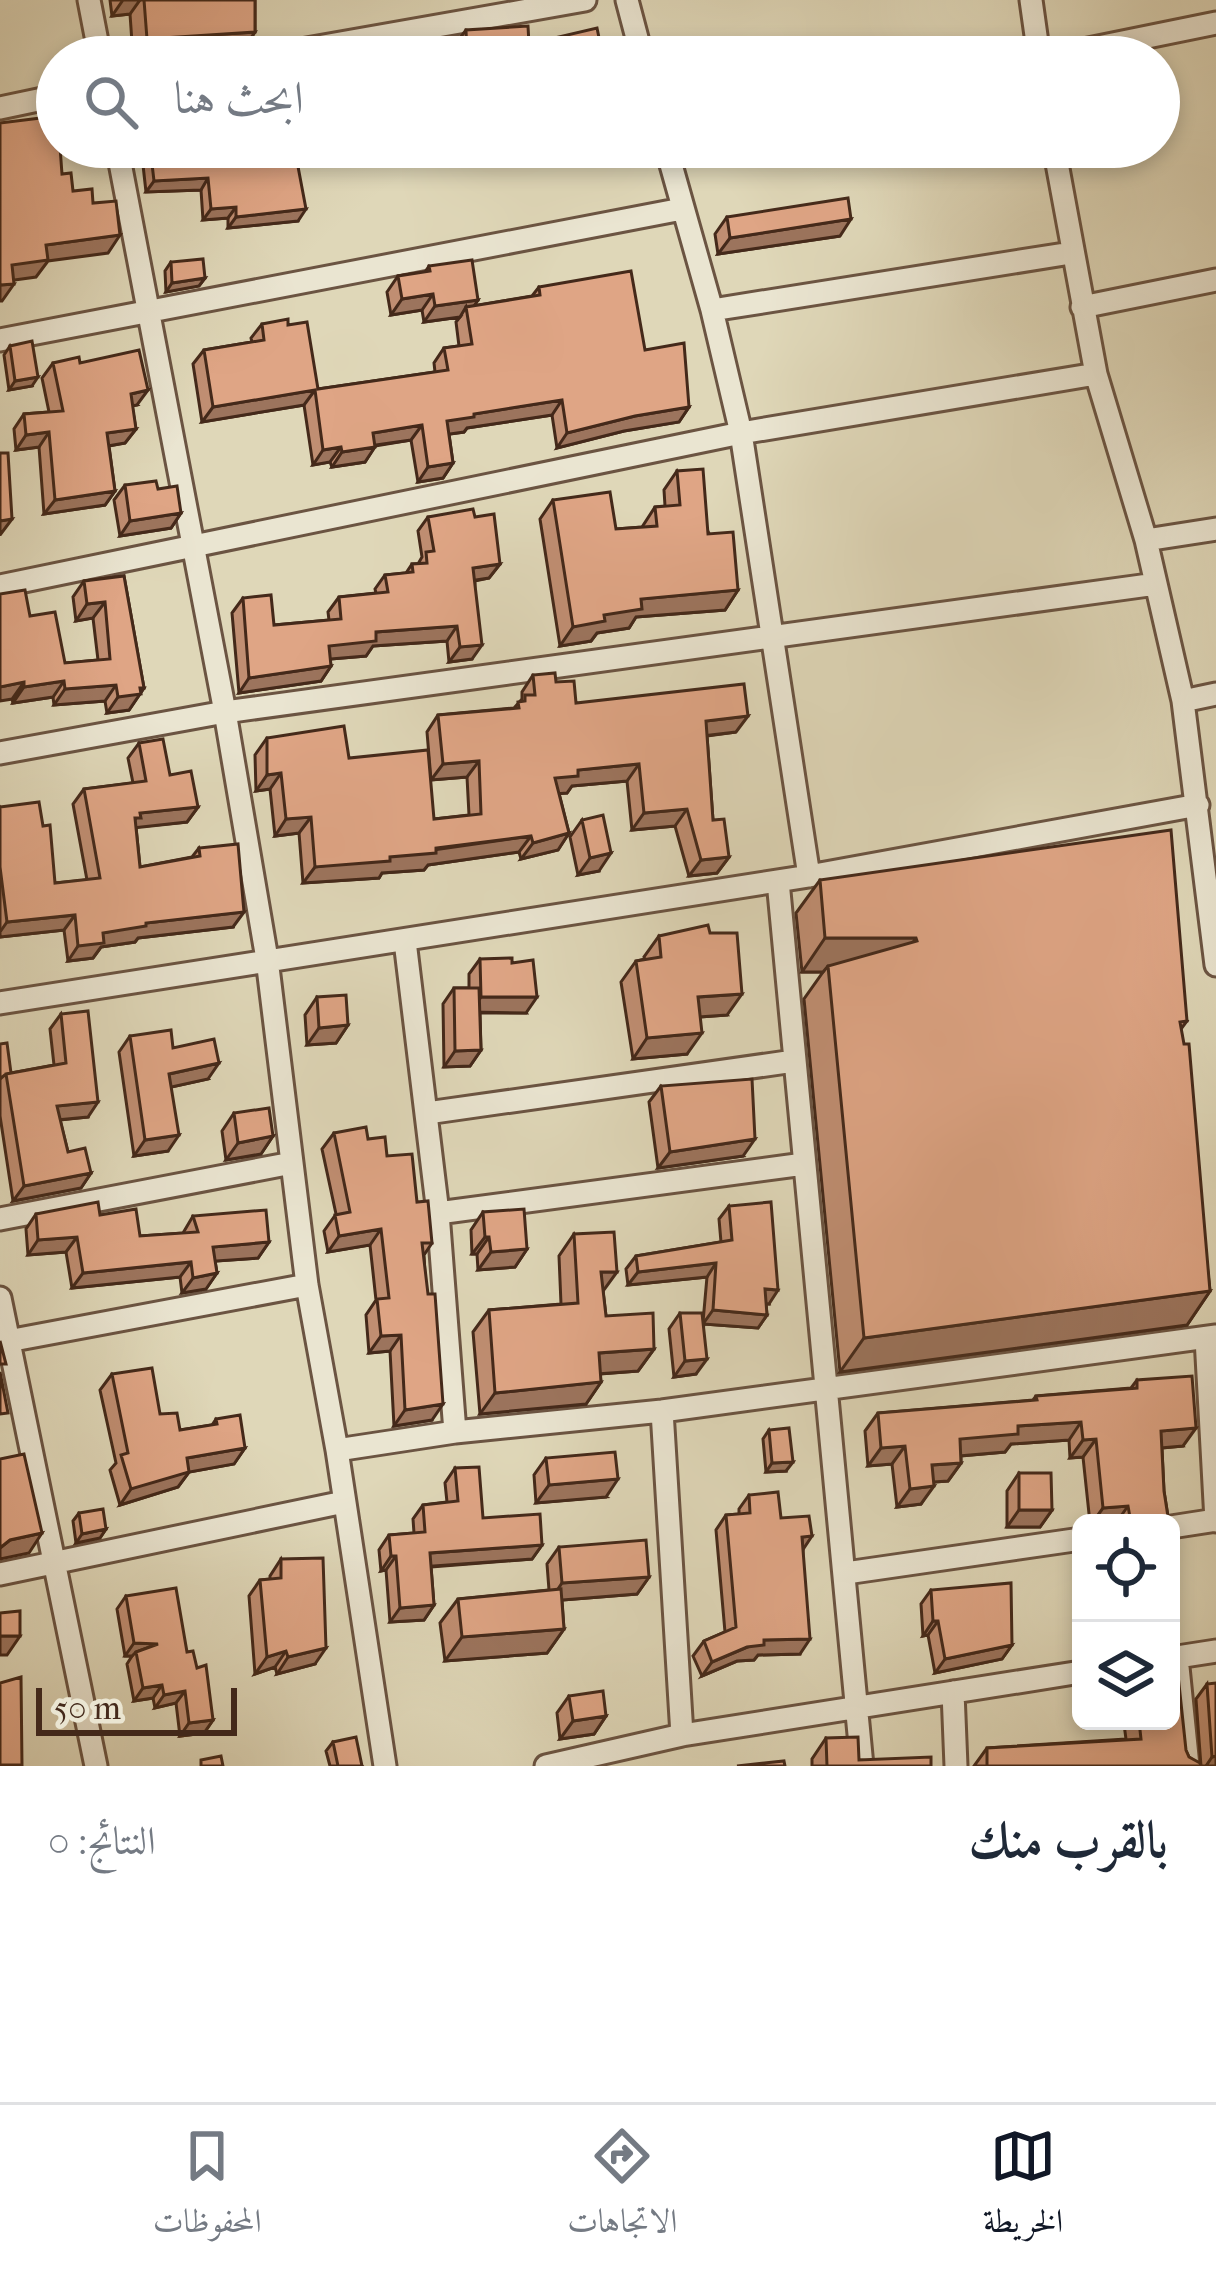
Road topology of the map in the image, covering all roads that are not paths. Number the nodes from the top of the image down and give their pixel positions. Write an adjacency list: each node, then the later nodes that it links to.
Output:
1 (89, 0): 6 (street)
2 (585, 0): 7 (street)
3 (627, 0): 8 (street)
4 (1031, 0): 9 (street)
5 (1216, 23): 10 (street)
6 (96, 36)
7 (380, 36)
8 (636, 36)
9 (1037, 36)
10 (1152, 36)
11 (36, 100): 12 (street)
12 (0, 108)
13 (121, 168): 21 (street)
14 (671, 168): 16 (street)
15 (1057, 168): 17 (street)
16 (682, 209): 20 (street); 21 (street)
17 (1071, 253): 19 (street); 20 (street)
18 (1216, 280): 19 (street)
19 (1082, 307): 23 (street)
20 (712, 310): 24 (street)
21 (148, 313): 22 (street); 27 (street)
22 (0, 340)
23 (1096, 374): 24 (street); 26 (street)
24 (741, 434): 27 (street); 30 (street)
25 (1216, 529): 26 (street)
26 (1145, 540): 28 (street)
27 (193, 546): 29 (street); 33 (street)
28 (1156, 584): 30 (street); 32 (street)
29 (0, 586)
30 (775, 639): 33 (street); 36 (street)
31 (1216, 694): 32 (street)
32 (1183, 701): 35 (street)
33 (225, 712): 34 (street); 40 (street)
34 (0, 753)
35 (1198, 806): 36 (street); 38 (street)
36 (809, 876): 37 (street)
37 (778, 881): 39 (street); 43 (street)
38 (1213, 924): 41 (street)
39 (405, 941): 40 (street); 44 (street)
40 (267, 959): 42 (street); 45 (street)
41 (1216, 964)
42 (0, 1003)
43 (794, 1061): 44 (street); 46 (street)
44 (427, 1113): 47 (street)
45 (292, 1163): 48 (street); 49 (street)
46 (805, 1164): 47 (street); 52 (street)
47 (438, 1213): 54 (street)
48 (0, 1219)
49 (307, 1285): 50 (street); 55 (street)
50 (3, 1320): 60 (street)
51 (1211, 1337): 52 (street); 57 (street)
52 (827, 1386): 53 (street); 61 (street)
53 (662, 1411): 54 (street); 69 (street)
54 (455, 1432): 55 (street)
55 (337, 1450): 56 (street)
56 (344, 1502): 60 (street); 72 (street)
57 (1216, 1521): 58 (street)
58 (1180, 1525)
59 (1072, 1540): 61 (street)
60 (56, 1562): 62 (street); 71 (street)
61 (846, 1573): 68 (street)
62 (0, 1574)
63 (1216, 1652): 64 (street)
64 (1180, 1656)
65 (1072, 1673): 66 (street)
66 (952, 1692): 68 (street); 75 (street)
67 (1180, 1704): 76 (street)
68 (857, 1706): 69 (street); 74 (street)
69 (682, 1736): 70 (street)
70 (642, 1755): 73 (street)
71 (96, 1766)
72 (385, 1766)
73 (546, 1766)
74 (862, 1766)
75 (956, 1766)
76 (1188, 1766)

